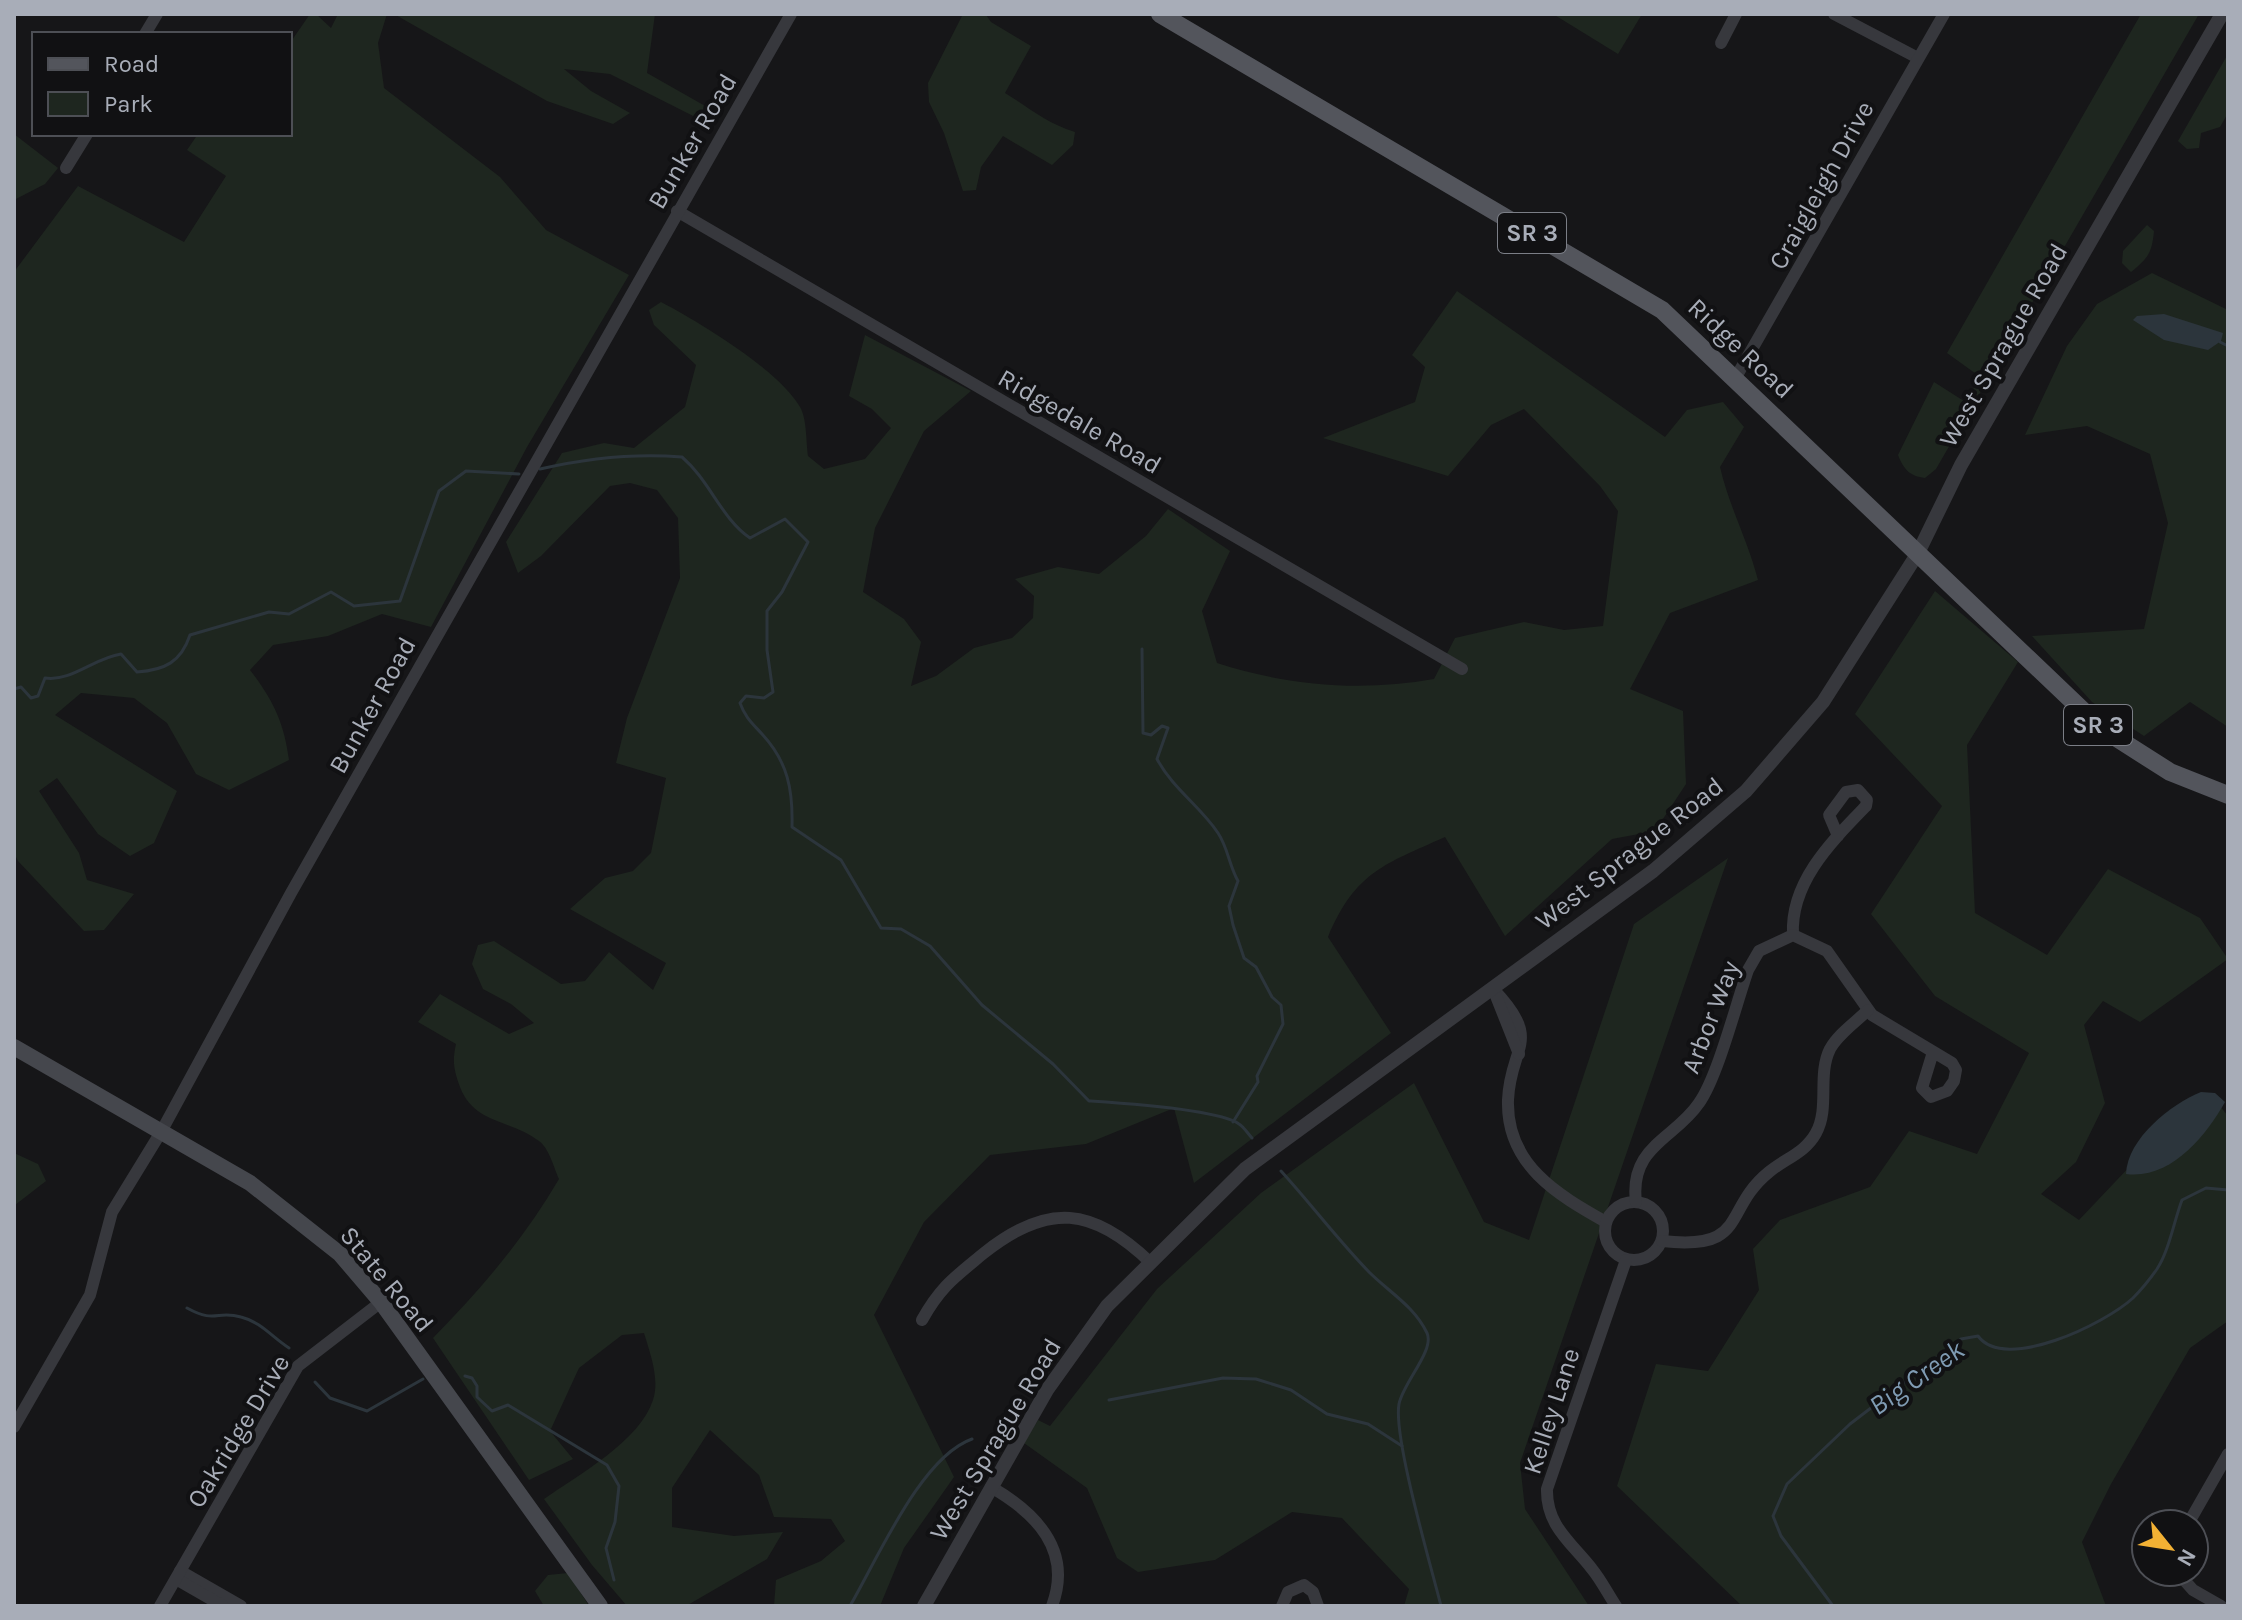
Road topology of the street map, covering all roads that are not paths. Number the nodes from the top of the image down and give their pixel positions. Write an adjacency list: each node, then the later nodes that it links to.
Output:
1 (157, 14): 8 (street)
2 (791, 14): 13 (street, Bunker Road)
3 (1160, 14): 14 (main road, Ridge Road / SR 3)
4 (1736, 14): 9 (street)
5 (1834, 14): 10 (street)
6 (1944, 14): 10 (street, Craigleigh Drive)
7 (2222, 14): 15 (street, West Sprague Road)
8 (146, 32)
9 (1721, 43)
10 (1918, 58): 14 (street, Craigleigh Drive)
11 (86, 136): 12 (street)
12 (66, 168)
13 (677, 211): 16 (street, Ridgedale Road); 24 (street, Bunker Road)
14 (1736, 377): 15 (main road, Ridge Road / SR 3)
15 (1918, 553): 17 (main road, Ridge Road / SR 3); 20 (street, West Sprague Road)
16 (1462, 669)
17 (2228, 795)
18 (1838, 836): 19 (street)
19 (1793, 935): 21 (street); 25 (street, Arbor Way)
20 (1493, 989): 26 (street); 29 (street, West Sprague Road)
21 (1868, 1010): 23 (street); 27 (street)
22 (14, 1047): 24 (main road, State Road)
23 (1933, 1052)
24 (161, 1132): 30 (main road, State Road); 32 (street, Bunker Road)
25 (1636, 1202): 26 (street); 27 (street)
26 (1606, 1222): 28 (street)
27 (1662, 1241): 28 (street)
28 (1626, 1260): 46 (street, Kelley Lane)
29 (1151, 1263): 31 (street); 34 (street, West Sprague Road)
30 (381, 1302): 36 (street, Oakridge Drive); 41 (main road, State Road)
31 (922, 1320)
32 (14, 1427)
33 (2228, 1454): 35 (street)
34 (991, 1487): 42 (street, West Sprague Road); 43 (street)
35 (2197, 1508)
36 (178, 1575): 38 (street, Oakridge Drive); 39 (street); 40 (street)
37 (2191, 1588): 47 (street)
38 (160, 1606)
39 (223, 1606)
40 (241, 1606)
41 (600, 1606)
42 (924, 1606)
43 (1052, 1606)
44 (1282, 1606): 45 (street)
45 (1318, 1606)
46 (1616, 1606)
47 (2221, 1606)

